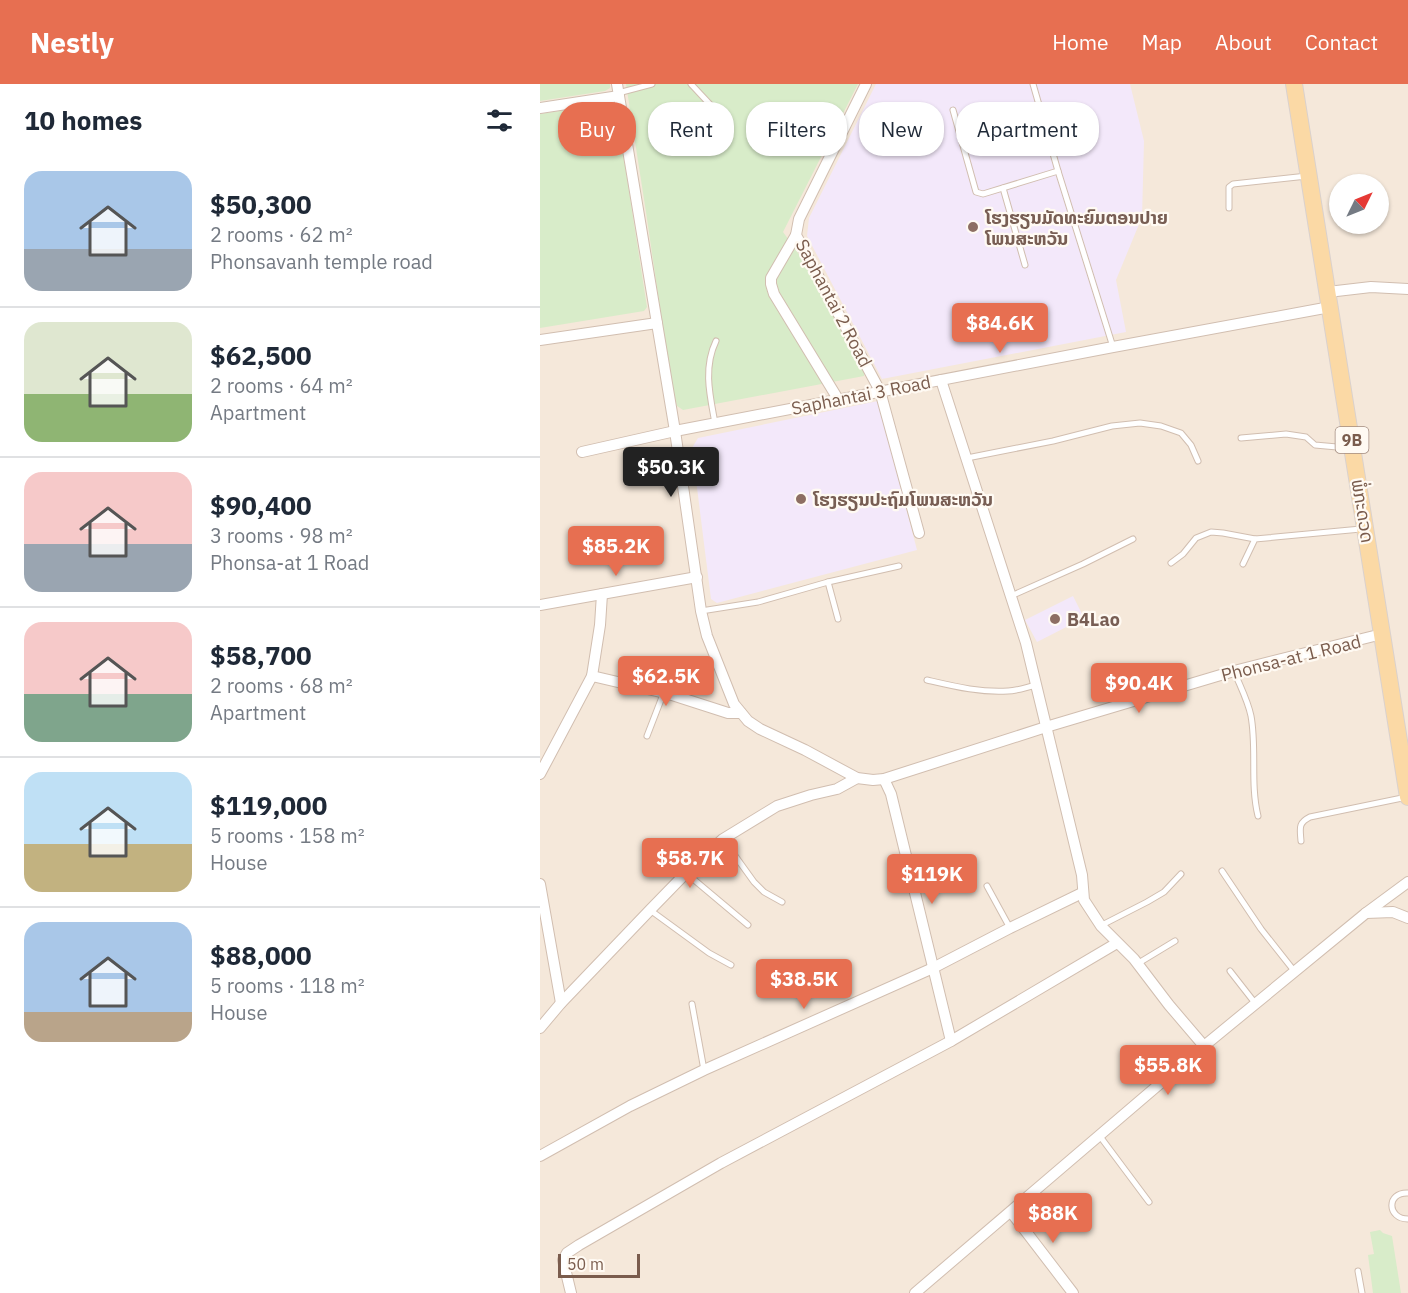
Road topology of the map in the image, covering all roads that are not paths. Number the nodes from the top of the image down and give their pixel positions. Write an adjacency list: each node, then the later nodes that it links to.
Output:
1 (652, 84): 6 (lane)
2 (691, 84): 7 (lane)
3 (866, 84): 14 (street, Saphantai 2 Road)
4 (1033, 84): 10 (lane)
5 (1294, 84): 11 (main road, ພໍ່ກະດວດ / 9B)
6 (618, 91): 8 (street); 18 (street)
7 (708, 102)
8 (540, 108)
9 (953, 110): 12 (lane)
10 (1058, 171): 12 (lane); 21 (lane)
11 (1309, 175): 13 (lane); 17 (main road, ພໍ່ກະດວດ / 9B)
12 (1003, 188): 15 (lane)
13 (1229, 208)
14 (796, 235): 23 (street, Saphantai 2 Road); 24 (street)
15 (1025, 265)
16 (1408, 289): 17 (street, Saphantai 3 Road)
17 (1329, 299): 21 (street, Saphantai 3 Road); 28 (main road, ພໍ່ກະດວດ / 9B)
18 (657, 323): 19 (street); 26 (street)
19 (540, 340)
20 (716, 342): 25 (lane)
21 (1113, 347): 22 (street, Saphantai 3 Road)
22 (941, 380): 23 (street, Saphantai 3 Road); 30 (street)
23 (880, 392): 24 (street, Saphantai 3 Road); 33 (street, Saphantai 2 Road)
24 (838, 399): 25 (street, Saphantai 3 Road)
25 (715, 423): 26 (street, Saphantai 3 Road)
26 (675, 431): 29 (street, Saphantai 3 Road); 39 (street)
27 (1241, 438): 28 (lane)
28 (1353, 448): 32 (main road, ພໍ່ກະດວດ / 9B)
29 (582, 452)
30 (967, 458): 31 (lane); 42 (street)
31 (1198, 461)
32 (1366, 529): 35 (lane); 46 (main road, ພໍ່ກະດວດ / 9B)
33 (919, 533)
34 (1133, 539): 42 (lane)
35 (1255, 539): 36 (lane); 37 (lane)
36 (1171, 563)
37 (1243, 564)
38 (899, 566): 40 (lane)
39 (697, 577): 41 (street); 44 (street)
40 (828, 582): 44 (lane); 45 (lane)
41 (602, 594): 43 (street); 48 (street)
42 (1011, 596): 50 (street)
43 (540, 605)
44 (701, 611): 52 (street)
45 (838, 619)
46 (1382, 634): 47 (street, Phonsa-at 1 Road); 58 (main road, ພໍ່ກະດວດ / 9B)
47 (1234, 672): 53 (street, Phonsa-at 1 Road); 59 (lane)
48 (592, 676): 51 (street); 55 (street)
49 (927, 680): 50 (lane)
50 (1036, 685): 53 (street)
51 (664, 692): 52 (street); 54 (lane)
52 (741, 713): 56 (street)
53 (1046, 727): 57 (street, Phonsa-at 1 Road); 68 (street)
54 (647, 736)
55 (540, 774)
56 (857, 778): 57 (street); 60 (street)
57 (887, 778): 80 (street)
58 (1408, 797): 61 (lane)
59 (1258, 816)
60 (723, 839): 63 (street); 69 (lane)
61 (1301, 841)
62 (1222, 871): 82 (lane)
63 (686, 873): 70 (street); 73 (lane)
64 (1181, 874): 74 (lane)
65 (1408, 882): 71 (street)
66 (540, 884): 83 (street)
67 (987, 886): 75 (lane)
68 (1082, 893): 74 (street); 75 (street)
69 (782, 902)
70 (650, 910): 79 (lane); 83 (street)
71 (1366, 914): 72 (street); 82 (street)
72 (1408, 918)
73 (748, 925)
74 (1101, 926): 77 (street)
75 (1010, 928): 80 (street)
76 (1175, 941): 78 (lane)
77 (1117, 943): 78 (street); 87 (street)
78 (1137, 964): 88 (street)
79 (730, 965)
80 (933, 968): 87 (street); 89 (street)
81 (1230, 971): 85 (lane)
82 (1295, 972): 85 (street)
83 (561, 1003): 86 (street)
84 (692, 1004): 89 (lane)
85 (1256, 1004): 88 (street)
86 (540, 1028)
87 (951, 1041): 97 (street)
88 (1204, 1046): 90 (street)
89 (704, 1070): 91 (street)
90 (1099, 1135): 93 (lane); 94 (street)
91 (540, 1156)
92 (1408, 1193): 95 (lane)
93 (1149, 1202)
94 (1011, 1212): 98 (street); 99 (street)
95 (1408, 1221)
96 (1358, 1271): 100 (lane)
97 (571, 1293)
98 (915, 1293)
99 (1072, 1293)
100 (1362, 1293)

